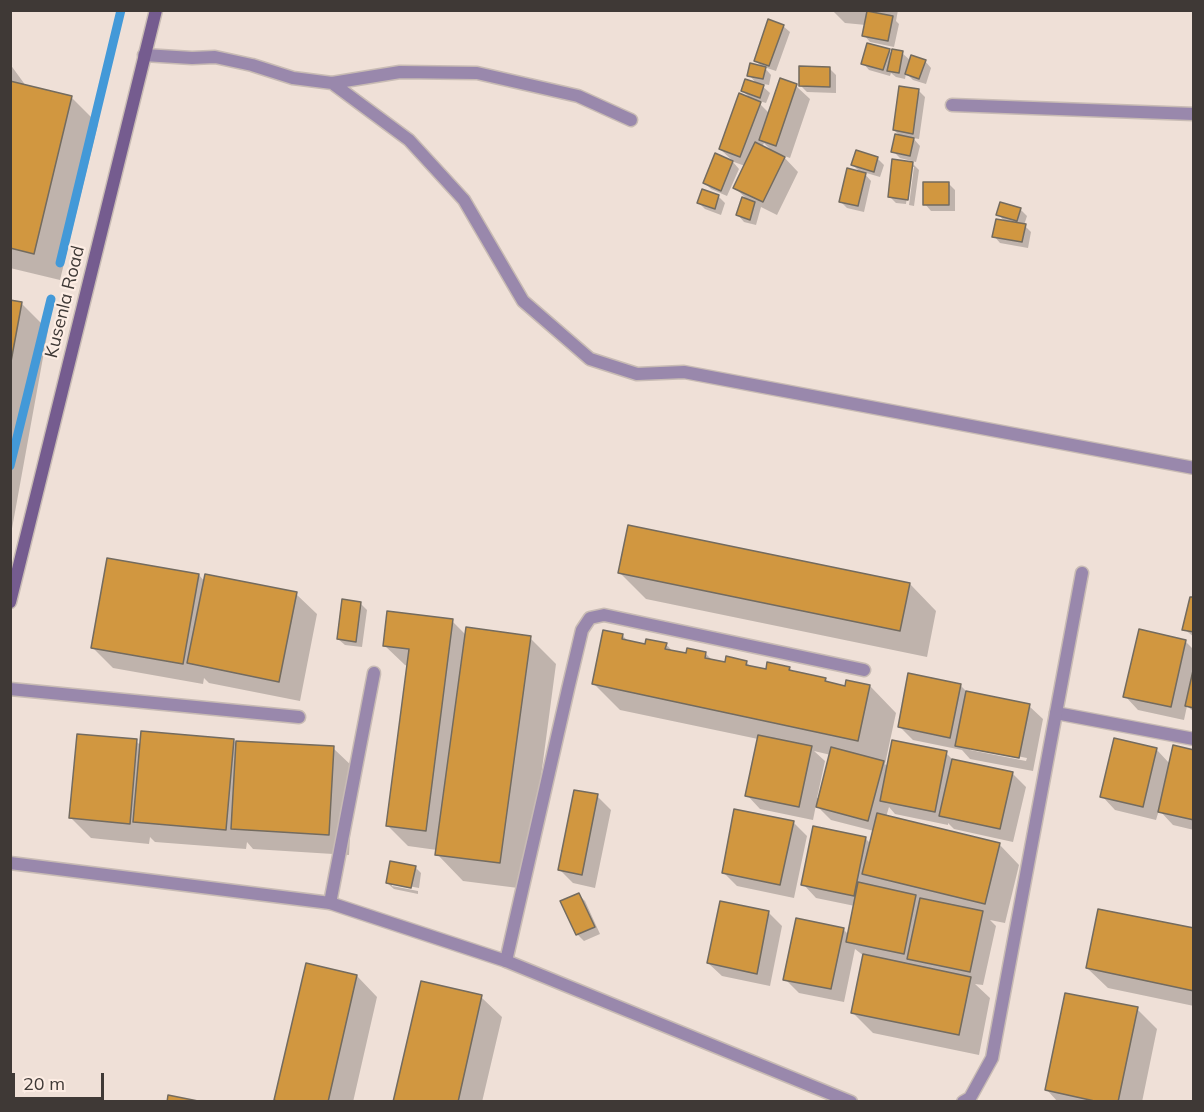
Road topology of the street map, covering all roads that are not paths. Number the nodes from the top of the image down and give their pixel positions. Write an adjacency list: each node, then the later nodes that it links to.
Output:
1 (156, 10): 2 (main road, Kusenla Road)
2 (144, 55): 3 (street); 9 (main road, Kusenla Road)
3 (332, 83): 6 (street); 7 (street)
4 (952, 105): 5 (street)
5 (1194, 114)
6 (631, 120)
7 (1194, 468)
8 (1082, 573): 13 (street)
9 (10, 602)
10 (864, 670): 18 (street)
11 (374, 673): 17 (street)
12 (10, 689): 14 (street)
13 (1056, 713): 15 (street); 20 (street)
14 (299, 717)
15 (1194, 739)
16 (10, 863): 17 (street)
17 (330, 903): 18 (street)
18 (506, 961): 19 (street)
19 (851, 1101)
20 (963, 1101)

